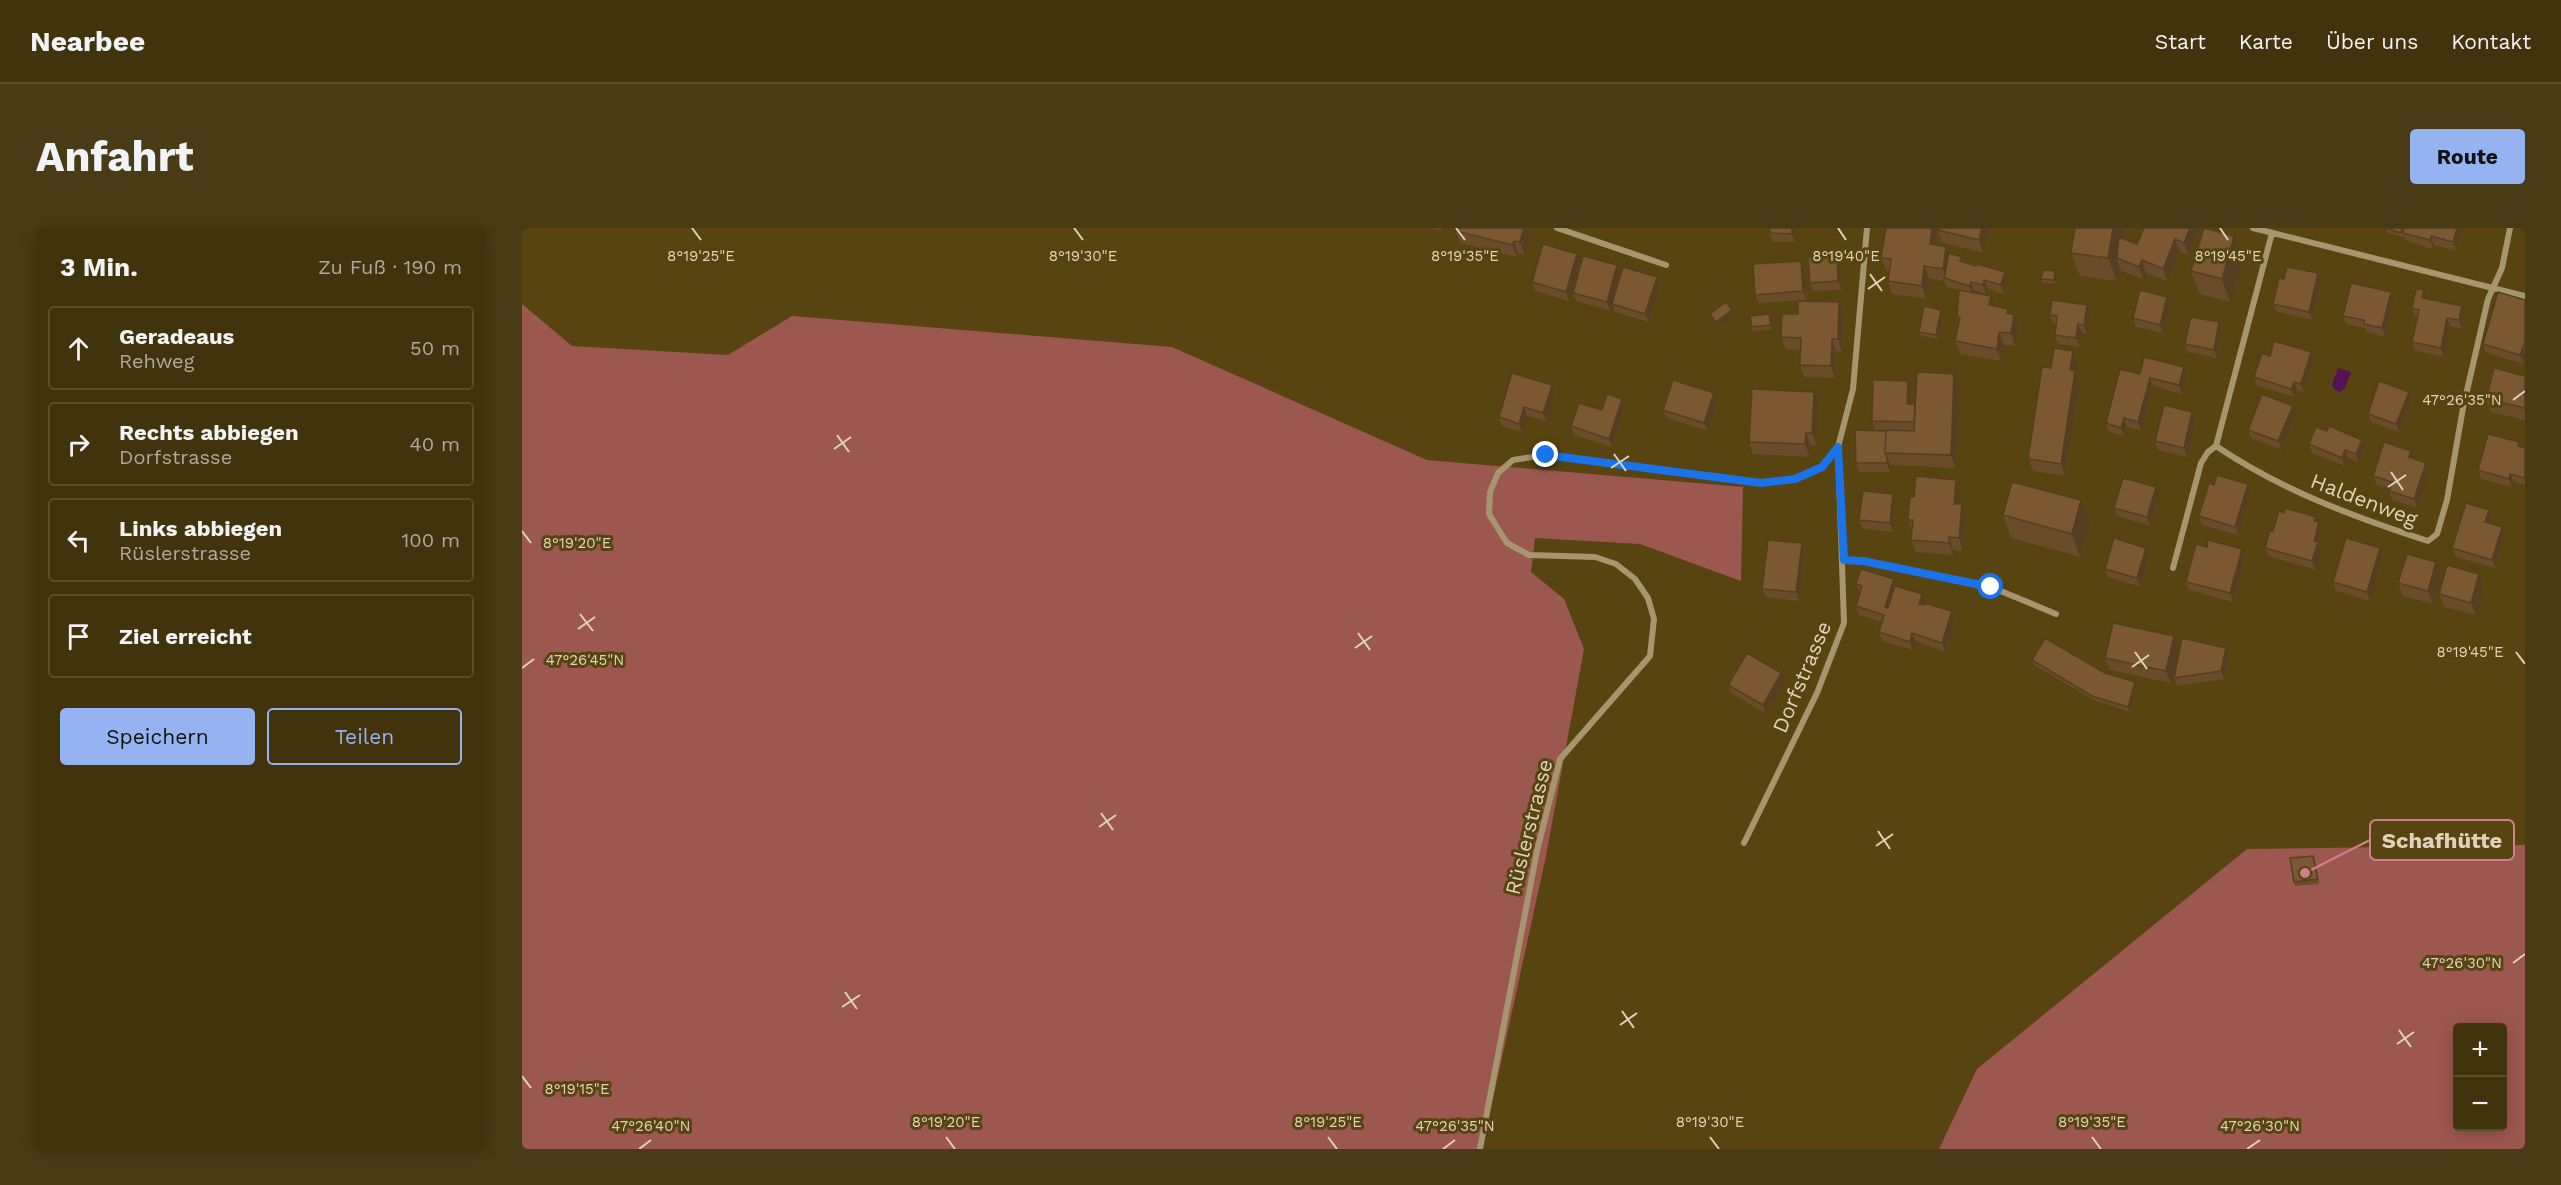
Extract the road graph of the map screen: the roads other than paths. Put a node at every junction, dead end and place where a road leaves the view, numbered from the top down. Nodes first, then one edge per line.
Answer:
1 (1557, 228) edge
2 (1867, 228) edge
3 (2253, 228) edge
4 (2510, 228) edge
5 (2272, 233) junction
6 (1666, 265) dead end
7 (2494, 289) junction
8 (2525, 296) edge
9 (2216, 446) junction
10 (1838, 447) junction
11 (1844, 560) junction
12 (2173, 568) dead end
13 (2056, 614) dead end
14 (1744, 843) dead end
15 (1480, 1149) edge

1 - 6 street
2 - 10 street, Dorfstrasse
3 - 5 street
4 - 7 street
5 - 7 street
5 - 9 street
7 - 8 street
7 - 9 street, Haldenweg
9 - 12 street
10 - 11 street, Dorfstrasse
10 - 15 street, Rüslerstrasse
11 - 13 street
11 - 14 street, Dorfstrasse

